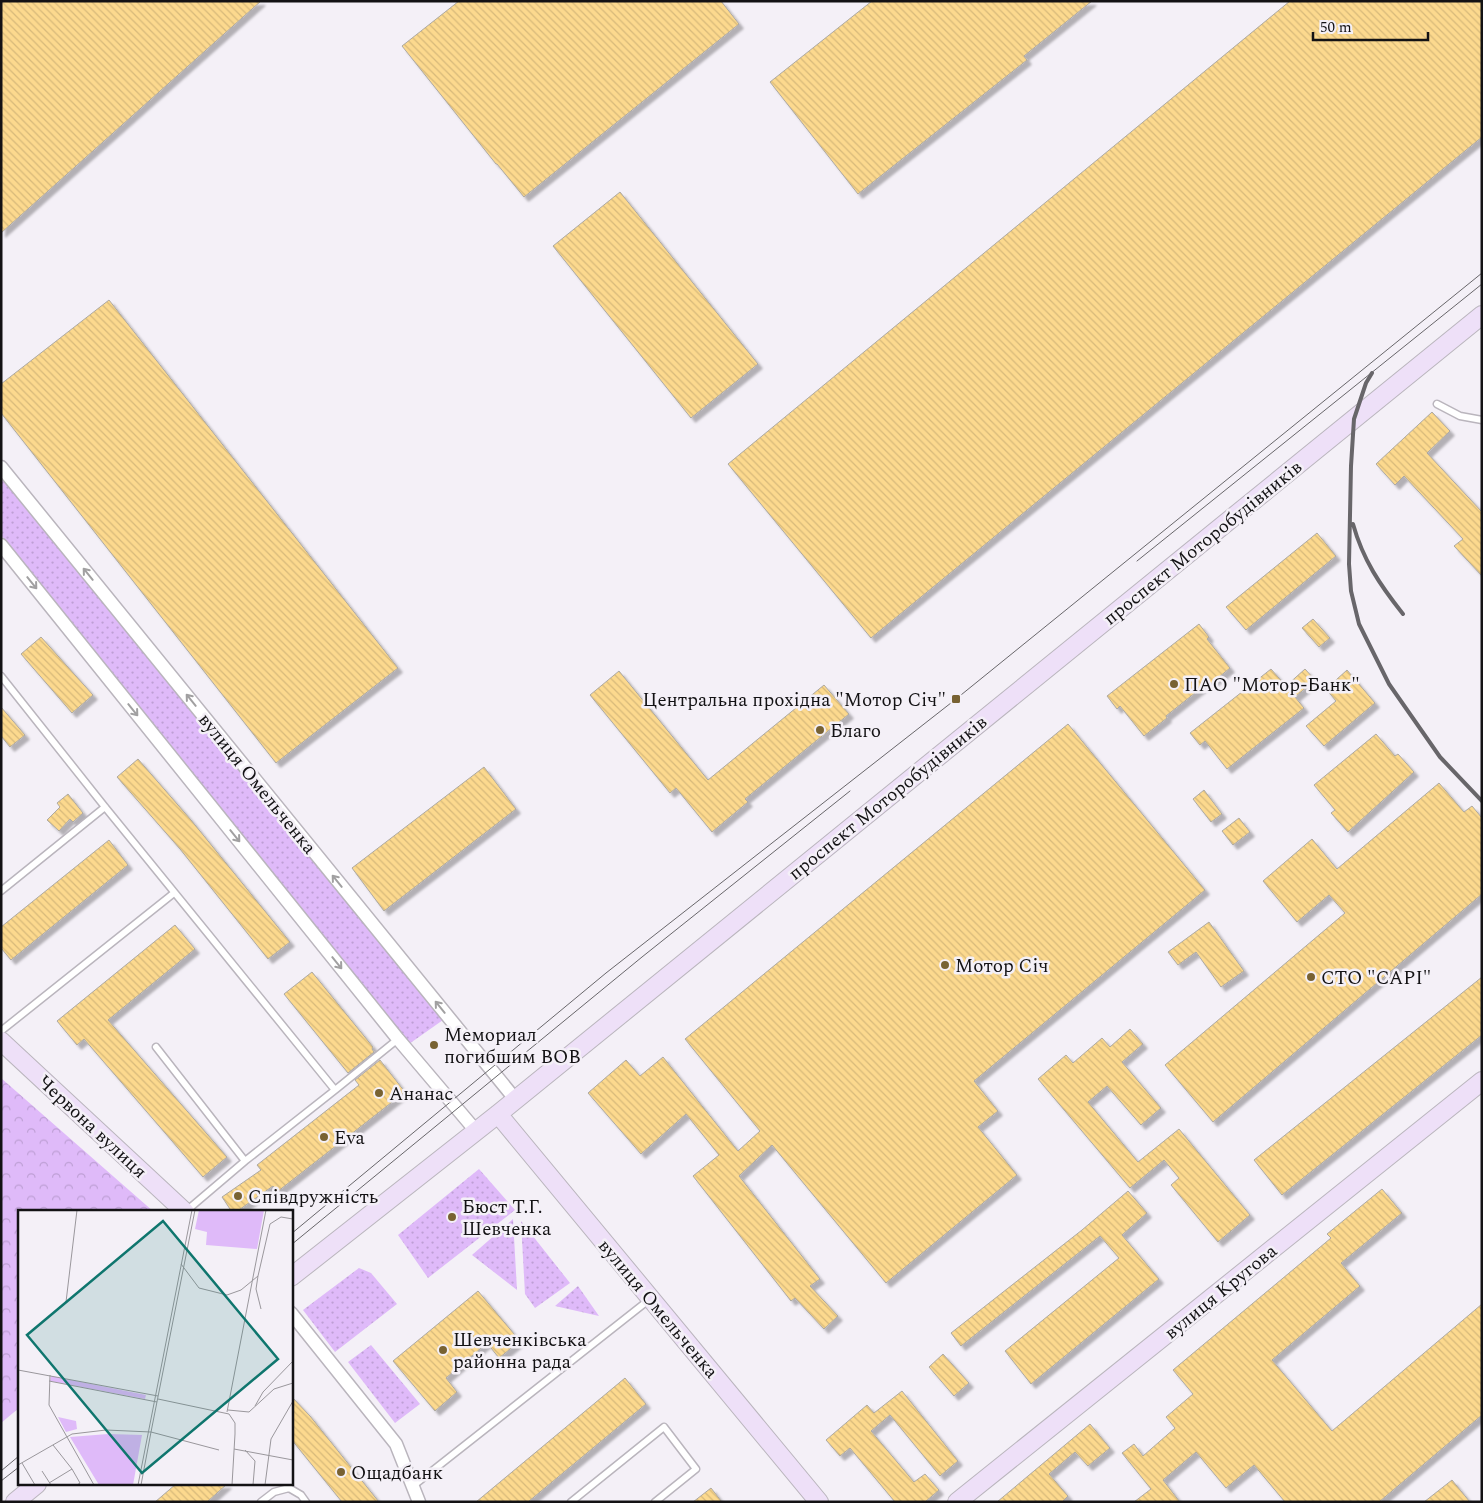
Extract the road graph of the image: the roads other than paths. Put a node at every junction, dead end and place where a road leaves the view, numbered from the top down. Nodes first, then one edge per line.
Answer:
1 (1482, 315) edge
2 (1437, 404) dead end
3 (1482, 420) edge
4 (1, 467) edge
5 (1, 545) edge
6 (1, 676) edge
7 (105, 807) junction
8 (1, 892) edge
9 (174, 893) junction
10 (1, 1031) edge
11 (398, 1039) junction
12 (1, 1041) edge
13 (156, 1047) dead end
14 (1482, 1081) edge
15 (335, 1090) junction
16 (514, 1099) junction
17 (498, 1114) junction
18 (476, 1131) junction
19 (245, 1161) junction
20 (183, 1210) edge
21 (187, 1210) edge
22 (292, 1276) edge
23 (651, 1298) junction
24 (292, 1314) edge
25 (35, 1486) edge
26 (413, 1486) junction
27 (15, 1502) edge
28 (261, 1502) edge
29 (306, 1502) edge
30 (419, 1502) edge
31 (571, 1502) edge
32 (655, 1502) edge
33 (819, 1502) edge
34 (957, 1502) edge

1 - 16 main road, проспект Моторобудівників
2 - 3 lane
16 -> 4 street, вулиця Омельченка
5 -> 11 street
6 - 7 lane
7 - 8 lane
7 - 9 lane
9 - 10 lane
9 - 15 lane
11 - 15 lane
11 - 18 street
12 - 20 main road, Червона вулиця
13 - 19 lane
14 - 34 main road, вулиця Кругова
15 - 19 lane
16 - 17 main road, проспект Моторобудівників
17 - 18 main road, проспект Моторобудівників
17 - 23 main road, вулиця Омельченка
18 - 22 main road, проспект Моторобудівників
19 - 21 lane
23 - 26 lane
23 - 33 main road, вулиця Омельченка
24 - 26 street
25 - 27 main road
26 - 30 street
28 - 29 lane
31 - 32 lane

